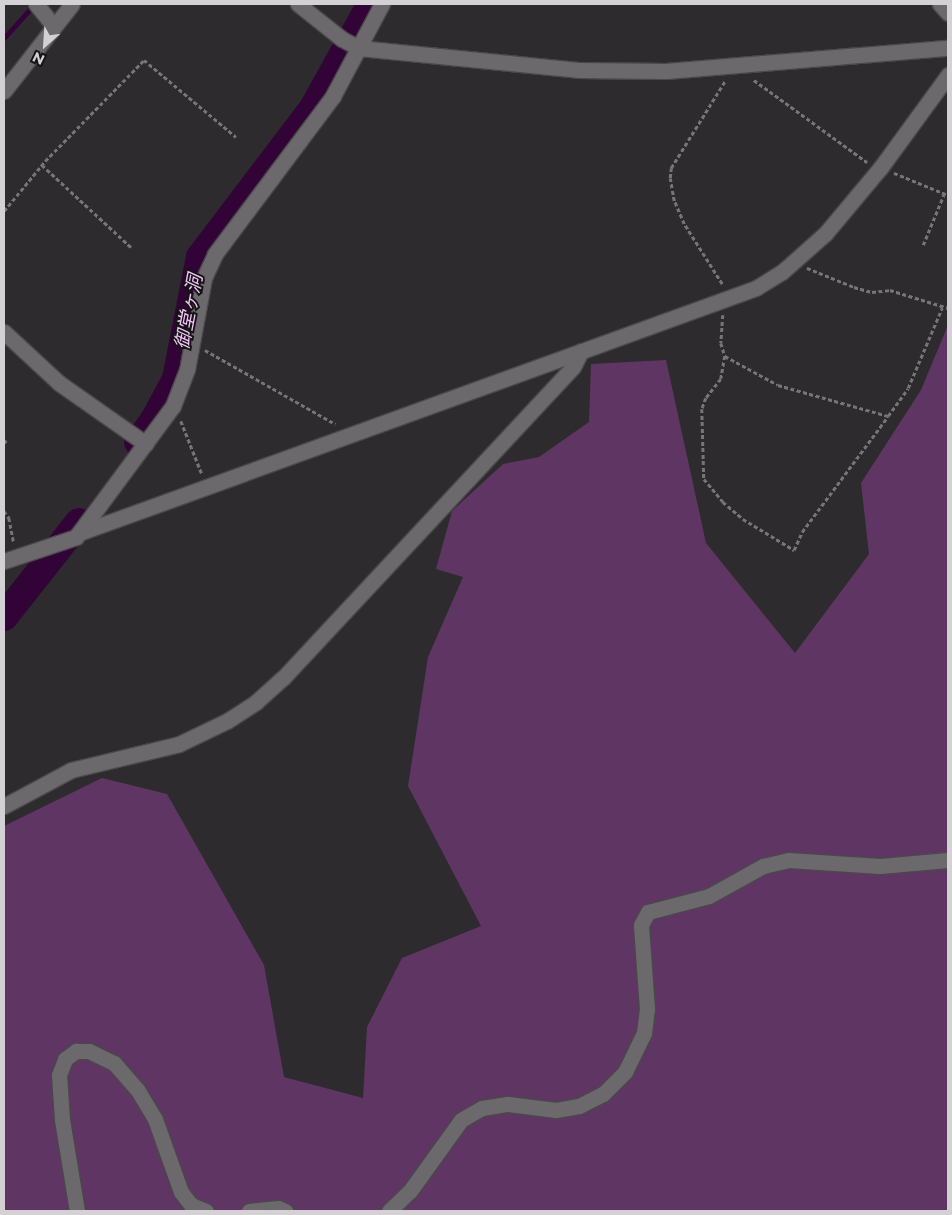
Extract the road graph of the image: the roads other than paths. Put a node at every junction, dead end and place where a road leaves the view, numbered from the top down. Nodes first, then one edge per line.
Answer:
1 (36, 4) edge
2 (72, 4) edge
3 (298, 4) edge
4 (382, 4) edge
5 (940, 4) edge
6 (948, 13) edge
7 (54, 26) junction
8 (359, 48) junction
9 (948, 48) edge
10 (948, 75) edge
11 (4, 91) edge
12 (4, 332) edge
13 (581, 351) junction
14 (146, 444) junction
15 (79, 533) junction
16 (10, 559) edge
17 (4, 806) edge
18 (948, 860) edge
19 (77, 1211) edge
20 (206, 1211) edge
21 (249, 1211) edge
22 (285, 1211) edge
23 (389, 1211) edge

1 - 7 street
2 - 7 street
3 - 8 street
4 - 8 street
5 - 6 street
7 - 11 street
8 - 9 street
8 - 14 street
10 - 13 street
12 - 14 street
13 - 15 street
13 - 17 street
14 - 15 street
15 - 16 street
18 - 23 street
19 - 20 street
21 - 22 street

